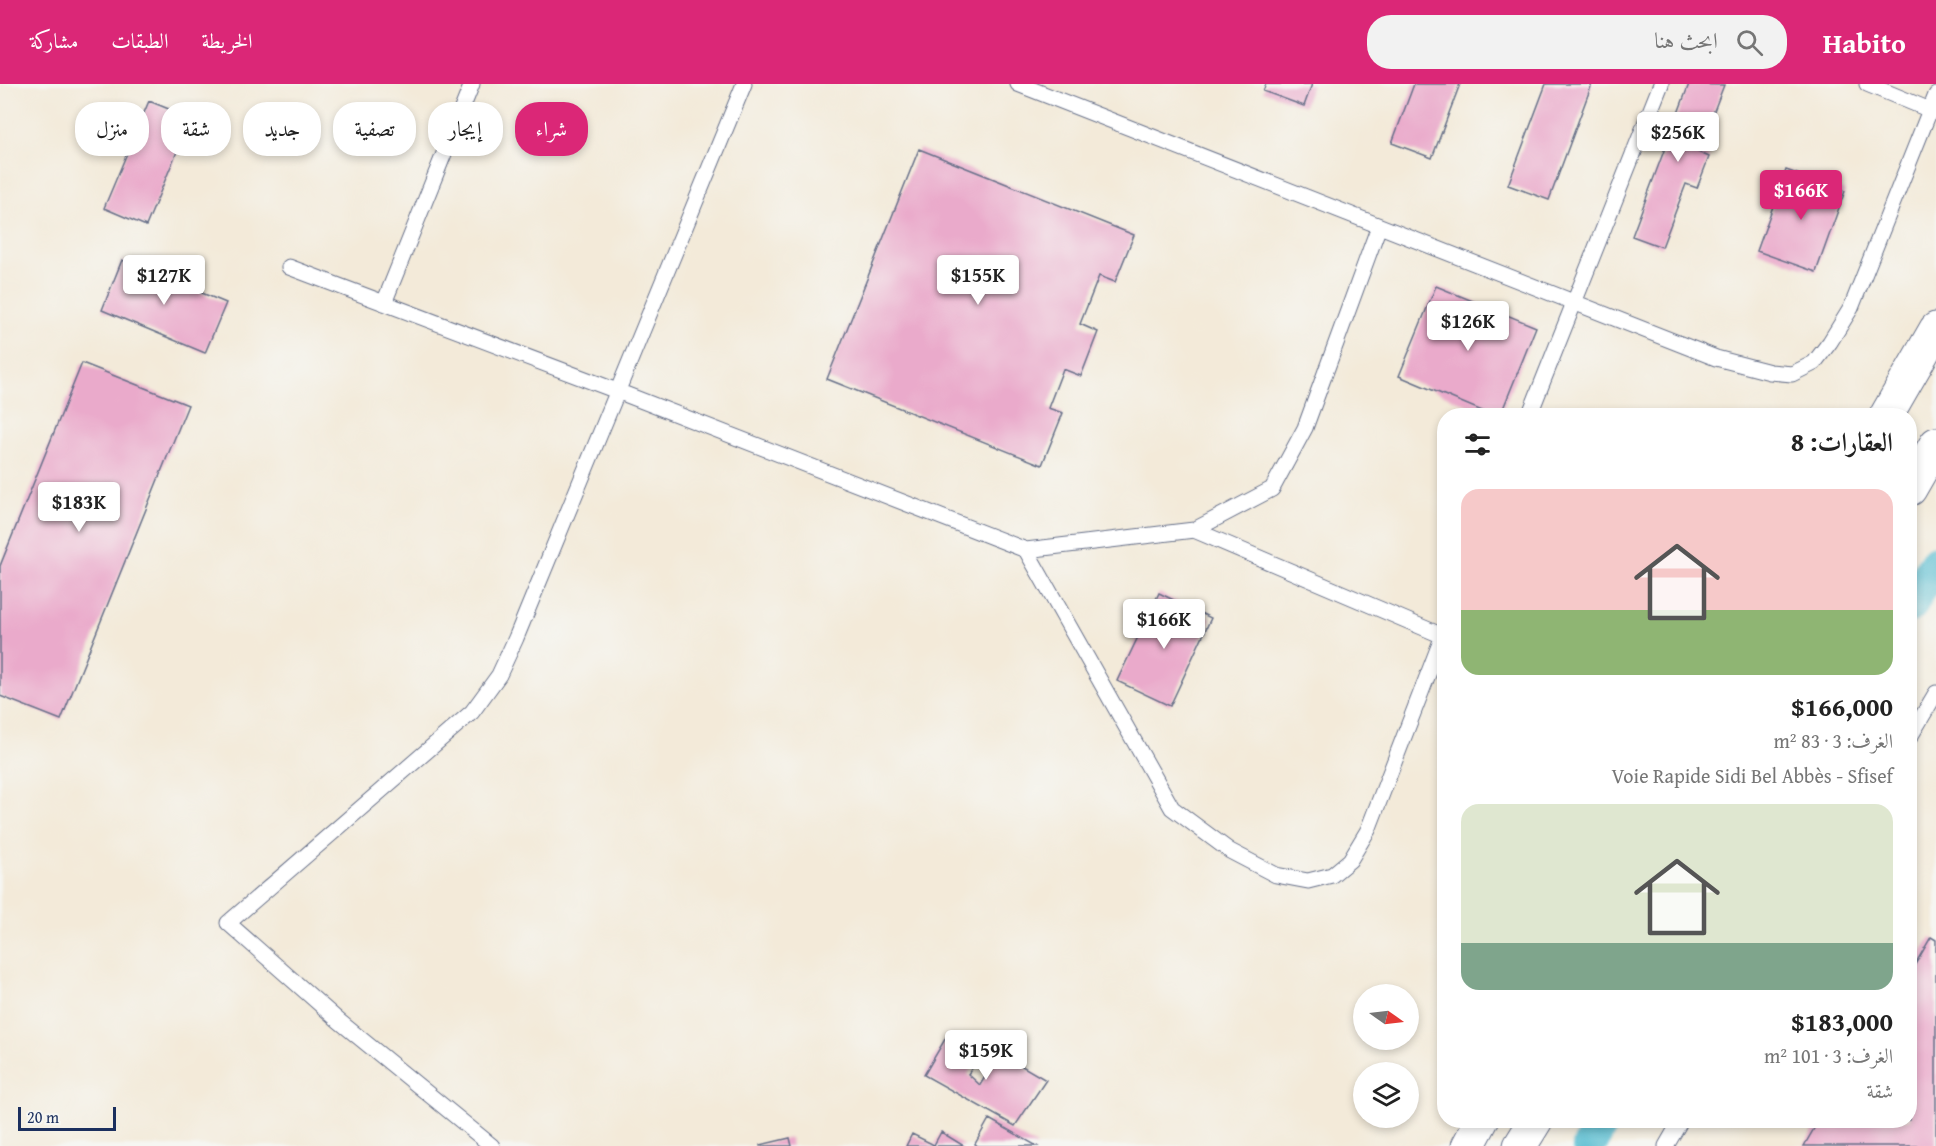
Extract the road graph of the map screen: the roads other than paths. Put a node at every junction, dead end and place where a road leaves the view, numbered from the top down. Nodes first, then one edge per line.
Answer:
1 (472, 84) edge
2 (744, 84) edge
3 (1018, 84) edge
4 (1661, 84) edge
5 (1867, 84) edge
6 (1933, 103) edge
7 (1379, 226) junction
8 (289, 267) dead end
9 (1572, 302) junction
10 (384, 303) junction
11 (1936, 328) edge
12 (617, 391) junction
13 (1532, 408) edge
14 (1891, 408) edge
15 (1936, 444) edge
16 (1917, 477) edge
17 (1194, 530) junction
18 (1026, 550) junction
19 (1437, 632) edge
20 (1437, 653) edge
21 (1936, 693) edge
22 (1917, 725) edge
23 (1478, 1128) edge
24 (1531, 1128) edge
25 (1676, 1128) edge
26 (492, 1146) edge
27 (1468, 1146) edge
28 (1520, 1146) edge
29 (1666, 1146) edge

1 - 10 lane
2 - 12 lane
3 - 7 lane
4 - 9 lane
5 - 6 lane
6 - 9 lane
7 - 9 lane
7 - 17 lane
8 - 10 lane
9 - 13 lane
10 - 12 lane
11 - 14 highway
12 - 18 lane
12 - 26 lane
15 - 16 highway
17 - 18 lane
17 - 19 lane
18 - 20 lane
21 - 22 lane
23 - 27 highway
24 - 28 highway
25 - 29 lane

